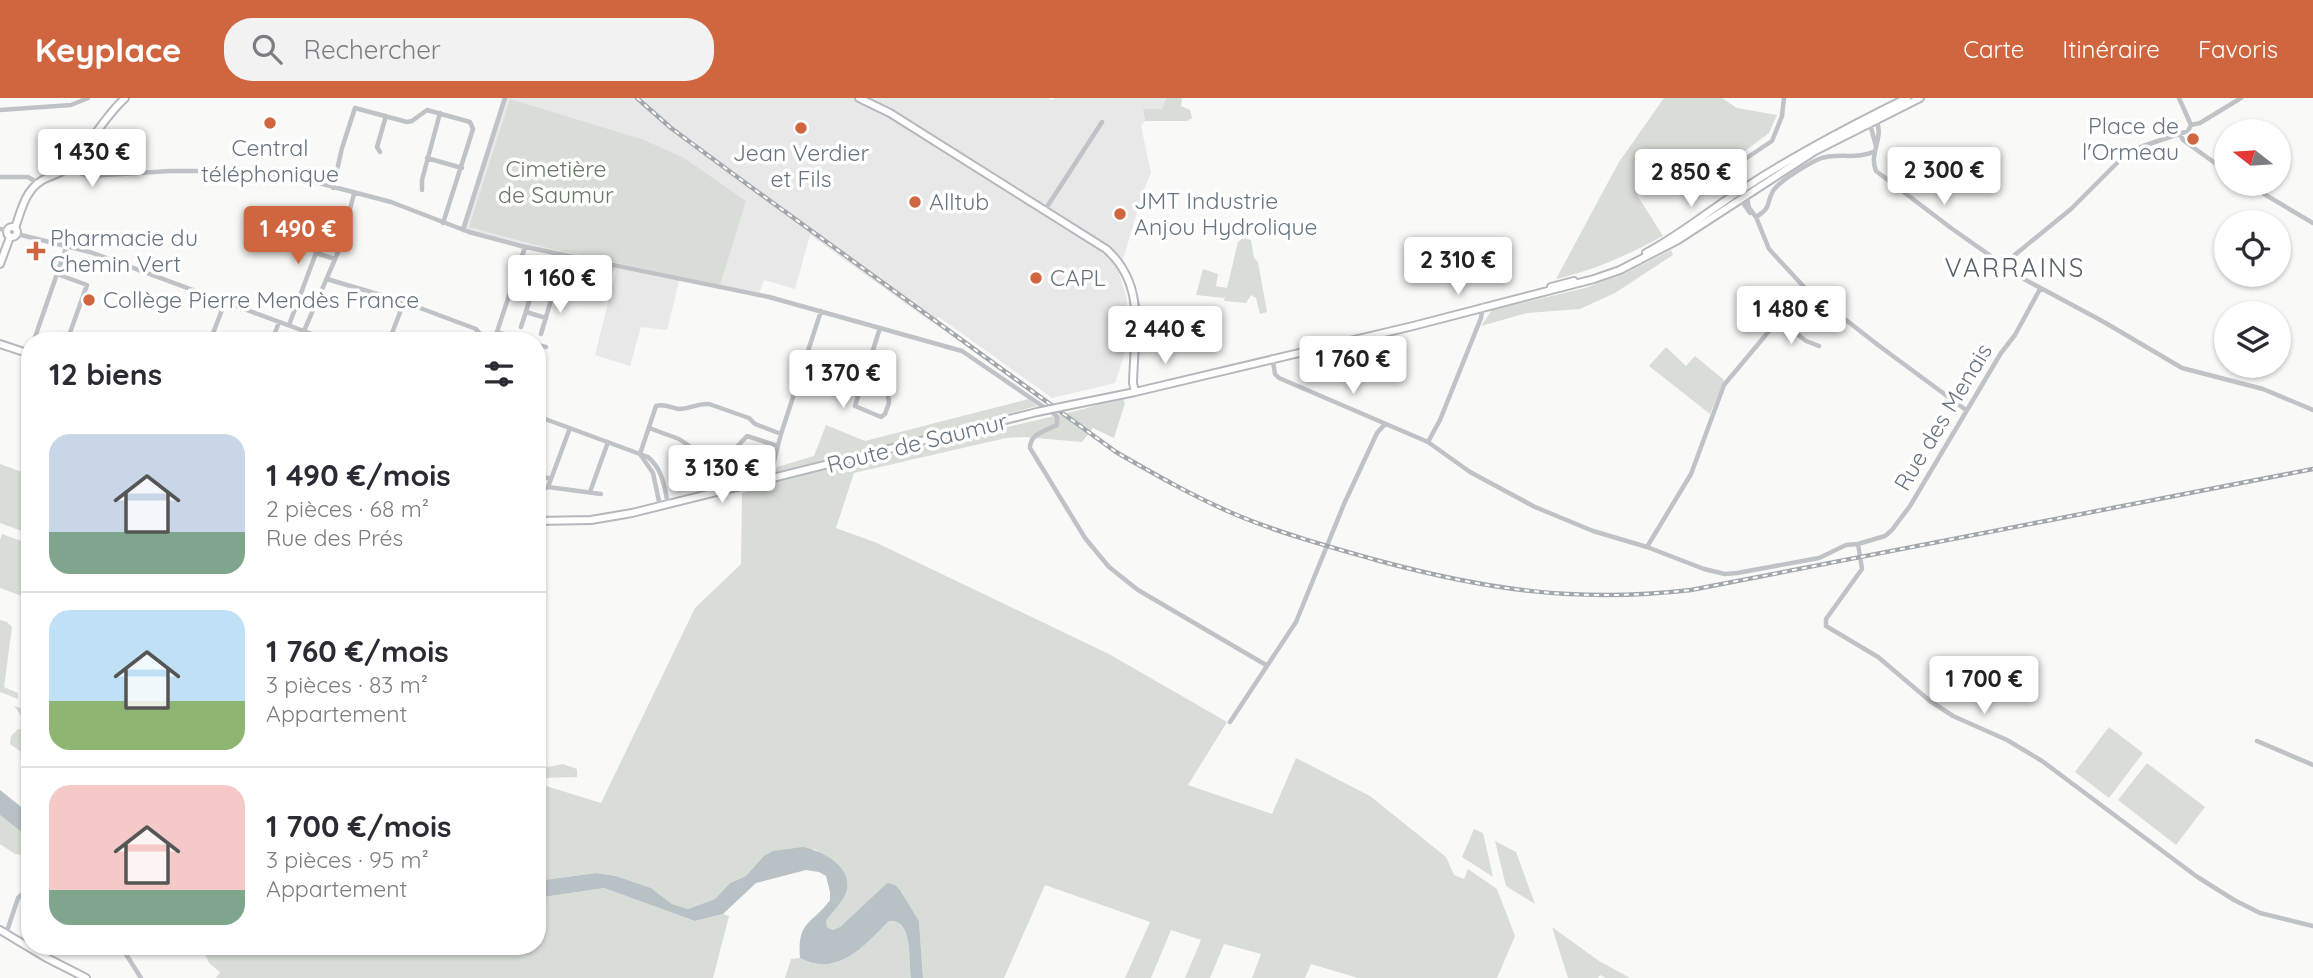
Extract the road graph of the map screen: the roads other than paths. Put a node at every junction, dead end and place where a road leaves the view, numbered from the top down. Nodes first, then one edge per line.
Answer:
1 (88, 98) edge
2 (125, 98) edge
3 (505, 98) edge
4 (859, 98) edge
5 (1784, 98) edge
6 (1908, 98) edge
7 (1920, 98) edge
8 (2179, 98) edge
9 (2241, 98) edge
10 (0, 110) edge
11 (440, 113) junction
12 (1870, 115) junction
13 (386, 116) junction
14 (1878, 121) junction
15 (1102, 122) dead end
16 (1870, 125) junction
17 (2191, 125) junction
18 (2180, 134) junction
19 (1875, 149) junction
20 (380, 152) dead end
21 (1853, 156) junction
22 (427, 158) junction
23 (1873, 162) junction
24 (2214, 162) edge
25 (71, 165) junction
26 (461, 168) junction
27 (1736, 175) junction
28 (0, 177) edge
29 (38, 183) junction
30 (1745, 187) junction
31 (333, 188) junction
32 (422, 190) dead end
33 (354, 194) junction
34 (1735, 194) junction
35 (1748, 196) junction
36 (2267, 196) edge
37 (1740, 202) junction
38 (1045, 210) junction
39 (1756, 217) junction
40 (443, 223) junction
41 (2313, 223) edge
42 (463, 230) junction
43 (10, 232) edge
44 (67, 245) junction
45 (525, 247) junction
46 (1651, 253) junction
47 (335, 260) junction
48 (0, 264) edge
49 (2001, 264) junction
50 (57, 274) junction
51 (327, 279) junction
52 (1805, 288) junction
53 (2040, 289) junction
54 (554, 290) dead end
55 (510, 293) junction
56 (225, 302) junction
57 (404, 302) junction
58 (1483, 306) junction
59 (821, 311) junction
60 (526, 312) junction
61 (546, 318) junction
62 (1778, 319) junction
63 (279, 322) junction
64 (289, 326) junction
65 (521, 327) dead end
66 (880, 328) junction
67 (304, 331) joint
68 (37, 332) edge
69 (70, 332) edge
70 (214, 332) edge
71 (275, 332) edge
72 (392, 332) edge
73 (478, 332) edge
74 (497, 332) edge
75 (542, 332) edge
76 (3, 344) edge
77 (1819, 346) dead end
78 (21, 351) edge
79 (1272, 358) junction
80 (1134, 390) junction
81 (888, 395) dead end
82 (1966, 410) junction
83 (2313, 410) edge
84 (546, 419) edge
85 (752, 421) junction
86 (1385, 424) junction
87 (570, 428) junction
88 (649, 428) junction
89 (781, 434) junction
90 (747, 436) junction
91 (608, 442) junction
92 (1428, 442) junction
93 (778, 446) junction
94 (640, 454) junction
95 (546, 478) edge
96 (551, 479) junction
97 (769, 480) junction
98 (548, 487) joint
99 (590, 492) junction
100 (601, 494) dead end
101 (664, 505) junction
102 (546, 521) edge
103 (1858, 544) junction
104 (1647, 547) junction
105 (1266, 665) junction
106 (1230, 722) dead end
107 (2257, 741) dead end
108 (2313, 765) edge
109 (21, 895) edge
110 (2313, 926) edge
111 (3, 932) edge
112 (21, 942) edge
113 (44, 955) edge
114 (127, 955) edge
115 (86, 978) edge
116 (141, 978) edge

1 - 10 street
2 - 25 main road
3 - 42 street
4 - 38 main road
5 - 27 street
6 - 12 main road
7 - 14 main road
8 - 17 street
9 - 17 street
11 - 13 street
11 - 22 street
11 - 26 street
12 - 14 street
12 - 16 street
12 - 30 main road
13 - 20 street
13 - 31 street
14 - 16 main road
14 - 19 street
15 - 38 street
16 - 19 street
16 - 35 main road
17 - 18 street
18 - 24 street
18 - 49 street
19 - 21 street
19 - 23 street
21 - 23 street
21 - 39 street
22 - 26 street
22 - 32 street
23 - 49 street
25 - 29 main road
25 - 31 street
26 - 40 street
27 - 30 street
27 - 34 street
28 - 29 street
29 - 43 main road
30 - 34 main road
30 - 35 street
31 - 33 street
33 - 40 street
33 - 47 street
34 - 37 street
34 - 46 main road
35 - 37 main road
35 - 39 street
36 - 41 street
37 - 39 street
37 - 46 main road
38 - 80 main road
39 - 52 street
40 - 42 street
42 - 45 street
43 - 44 street
43 - 48 main road
44 - 50 street
44 - 56 street
45 - 55 street
45 - 59 street
46 - 58 main road, Route de Saumur
47 - 51 street
47 - 64 street
49 - 53 street
50 - 68 street
50 - 69 street
51 - 57 street
51 - 67 street
52 - 62 street
52 - 82 street
53 - 82 street, Rue des Menais
53 - 83 street
54 - 61 street
55 - 60 street
55 - 74 street
56 - 63 street
56 - 70 street
57 - 72 street
57 - 73 street
58 - 79 main road, Route de Saumur
58 - 92 street
59 - 66 street
59 - 89 street
60 - 61 street
60 - 65 street
61 - 75 street
62 - 77 street
62 - 104 street
63 - 64 street
63 - 71 street
64 - 67 street
66 - 81 street
66 - 105 street
76 - 78 main road
79 - 80 main road, Route de Saumur
79 - 86 street, Rue des Menais
80 - 97 main road, Route de Saumur, bridge
82 - 103 street, Rue des Menais
84 - 87 street
85 - 88 street
85 - 89 street
85 - 90 street
86 - 92 street, Rue des Menais
86 - 105 street
87 - 91 street
87 - 96 street
88 - 90 street
88 - 94 street
89 - 93 street
90 - 93 street
91 - 94 street
91 - 99 street
92 - 104 street, Rue des Menais
93 - 97 street
94 - 101 street
95 - 96 street
96 - 98 street
97 - 101 main road, Route de Saumur
98 - 99 street
99 - 100 street
101 - 102 main road, Route de Saumur
103 - 104 street, Rue des Menais
103 - 110 street
105 - 106 street
107 - 108 street
109 - 111 street
111 - 112 main road
113 - 115 main road
114 - 116 street

